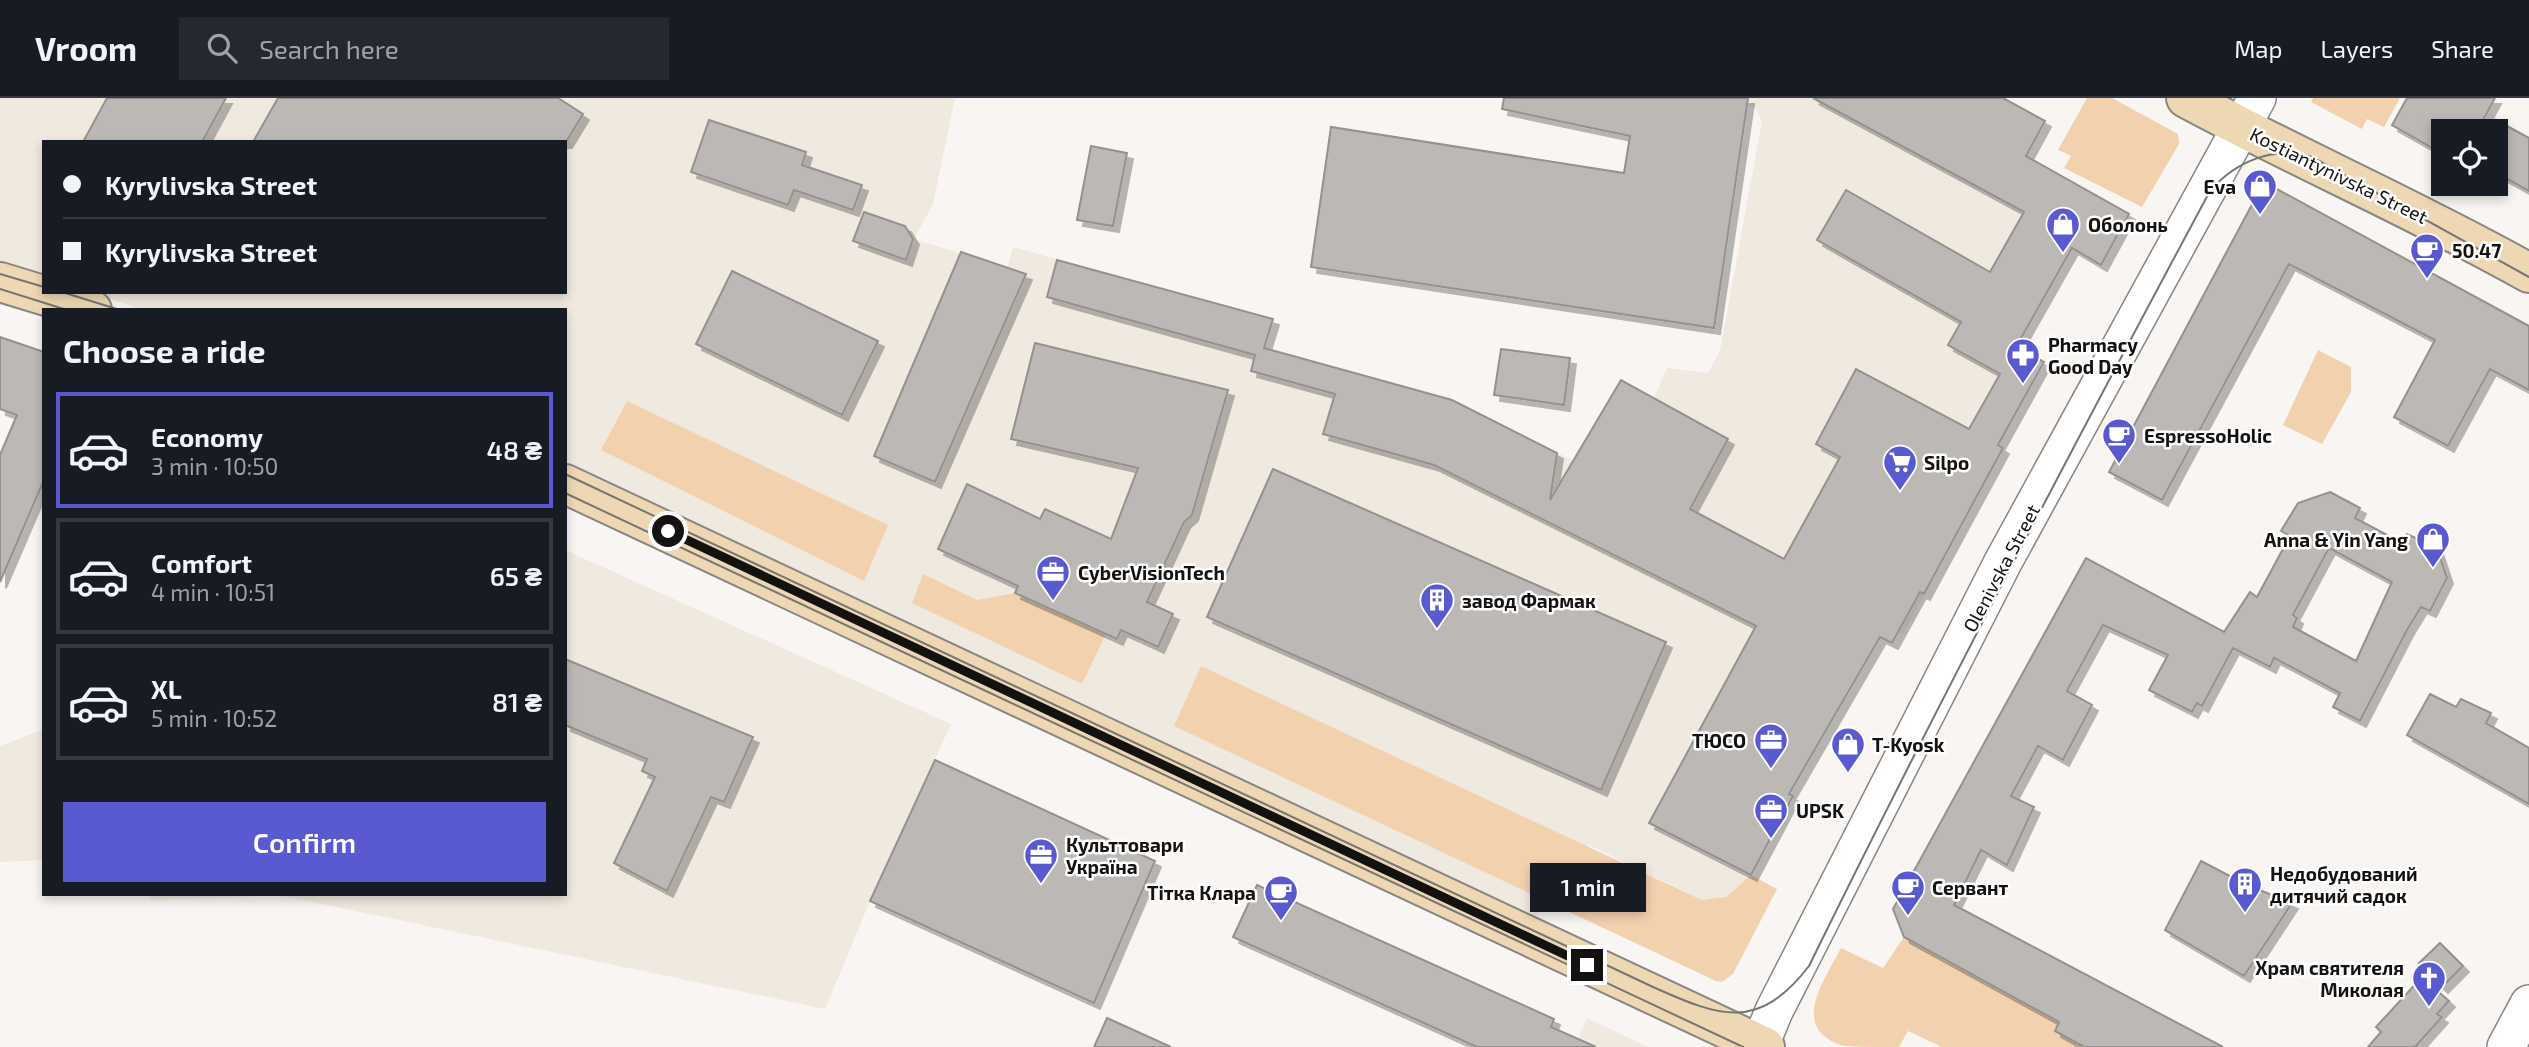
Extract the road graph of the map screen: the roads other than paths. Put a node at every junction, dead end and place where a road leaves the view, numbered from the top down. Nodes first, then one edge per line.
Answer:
1 (2186, 98) edge
2 (2249, 113) edge
3 (2529, 273) edge
4 (0, 282) edge
5 (85, 308) edge
6 (567, 485) edge
7 (2529, 1004) edge
8 (1762, 1046) edge
9 (2506, 1047) edge

1 - 2 street, Kostiantynivska Street
2 - 3 street, Kostiantynivska Street
2 - 8 street, Olenivska Street
4 - 5 street
6 - 8 street
7 - 9 street

